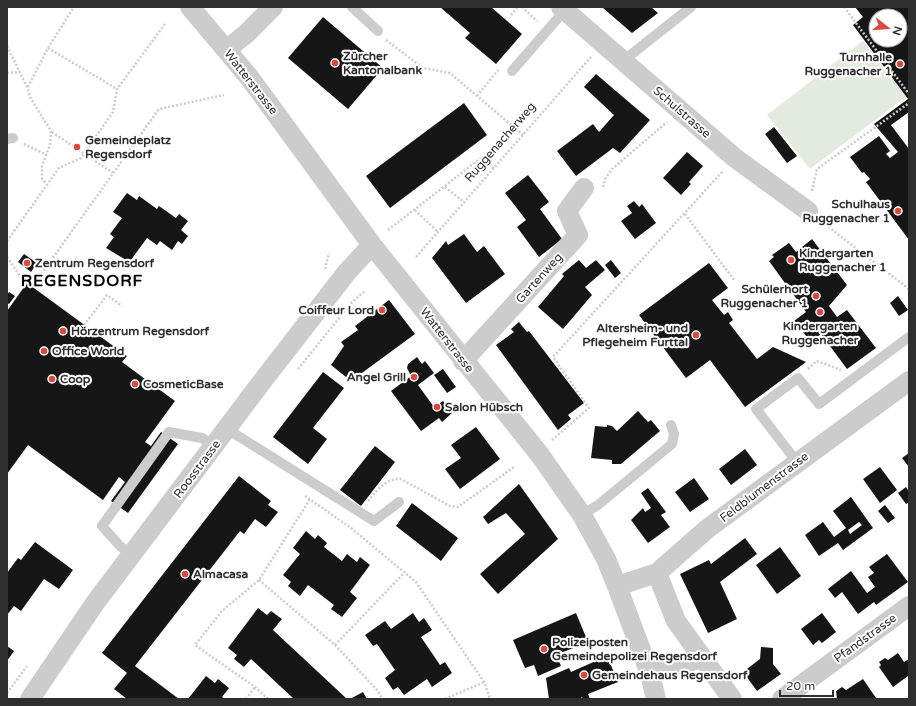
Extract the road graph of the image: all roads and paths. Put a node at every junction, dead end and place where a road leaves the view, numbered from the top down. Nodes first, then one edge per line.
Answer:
1 (74, 7) edge
2 (190, 7) edge
3 (273, 7) edge
4 (352, 7) edge
5 (518, 7) edge
6 (691, 7) edge
7 (844, 7) edge
8 (562, 9) edge
9 (511, 15) dead end
10 (165, 24) dead end
11 (378, 31) joint
12 (603, 44) junction
13 (7, 46) edge
14 (48, 48) junction
15 (226, 50) junction
16 (623, 61) junction
17 (512, 71) dead end
18 (20, 72) junction
19 (7, 73) edge
20 (27, 87) junction
21 (117, 89) junction
22 (909, 94) edge
23 (224, 95) dead end
24 (909, 103) edge
25 (682, 112) junction
26 (51, 131) junction
27 (523, 135) junction
28 (10, 139) edge
29 (84, 153) junction
30 (47, 155) junction
31 (735, 158) junction
32 (494, 168) junction
33 (113, 173) junction
34 (47, 185) junction
35 (445, 186) junction
36 (593, 189) joint
37 (464, 202) junction
38 (415, 210) junction
39 (808, 211) junction
40 (685, 214) junction
41 (388, 230) dead end
42 (438, 232) junction
43 (7, 241) edge
44 (372, 245) junction
45 (7, 257) edge
46 (416, 257) dead end
47 (734, 280) dead end
48 (26, 285) dead end
49 (32, 287) dead end
50 (909, 289) edge
51 (122, 306) dead end
52 (84, 325) dead end
53 (909, 337) edge
54 (463, 361) junction
55 (842, 371) dead end
56 (798, 378) junction
57 (909, 381) edge
58 (672, 425) dead end
59 (227, 429) junction
60 (548, 444) dead end
61 (214, 446) junction
62 (797, 462) junction
63 (514, 466) dead end
64 (304, 495) dead end
65 (310, 500) junction
66 (399, 502) dead end
67 (359, 512) junction
68 (582, 515) junction
69 (132, 555) junction
70 (405, 572) junction
71 (657, 573) junction
72 (259, 580) junction
73 (617, 586) junction
74 (909, 606) edge
75 (335, 645) junction
76 (702, 658) junction
77 (650, 674) junction
78 (484, 682) junction
79 (255, 687) junction
80 (30, 699) edge
81 (246, 699) edge
82 (268, 699) edge
83 (382, 699) edge
84 (445, 699) edge
85 (490, 699) edge
86 (656, 699) edge
87 (732, 699) edge
88 (782, 699) edge

1 - 14 path
2 - 15 street, Watterstrasse
3 - 15 street
4 - 11 lane
5 - 9 path
6 - 16 lane
7 - 22 path
8 - 12 street, Schulstrasse
8 - 17 lane
10 - 21 path
11 - 27 path
12 - 16 street, Schulstrasse
12 - 27 path, Ruggenacherweg
13 - 18 path
14 - 20 path
14 - 21 path
15 - 44 street, Watterstrasse
16 - 25 street, Schulstrasse
18 - 19 path
18 - 20 path
20 - 26 path
21 - 29 path
23 - 33 path
24 - 39 path
25 - 31 street, Schulstrasse
25 - 36 path
26 - 29 path
26 - 30 path
27 - 32 path, Ruggenacherweg
28 - 30 path
29 - 33 path
29 - 34 path
30 - 34 path
31 - 39 street, Schulstrasse
31 - 40 path
32 - 35 path
32 - 37 path, Ruggenacherweg
33 - 49 path
34 - 43 path
35 - 37 path
35 - 38 path
36 - 54 street, Gartenweg
37 - 42 path, Ruggenacherweg
38 - 41 path
38 - 42 path
39 - 50 path
40 - 47 path
40 - 60 path
42 - 46 path, Ruggenacherweg
44 - 54 street, Watterstrasse
44 - 59 street, Roosstrasse
45 - 48 path
51 - 52 path
53 - 56 lane
54 - 68 street, Watterstrasse
55 - 56 path
56 - 62 lane
57 - 62 street, Feldblumenstrasse
58 - 68 lane
59 - 61 street, Roosstrasse
59 - 67 lane
61 - 69 street, Roosstrasse
61 - 69 lane
62 - 71 street, Feldblumenstrasse
63 - 67 path
64 - 65 path
65 - 70 path
65 - 72 path
66 - 67 lane
68 - 73 street, Watterstrasse
69 - 80 street, Roosstrasse
70 - 75 path
70 - 78 path
71 - 73 street, Feldblumenstrasse
71 - 76 street
72 - 75 path
72 - 79 path
73 - 77 street, Watterstrasse
74 - 88 street, Pfandstrasse
75 - 83 path
76 - 77 street
76 - 87 street
77 - 86 street, Watterstrasse
78 - 84 path
78 - 85 path
79 - 81 path
79 - 82 path

